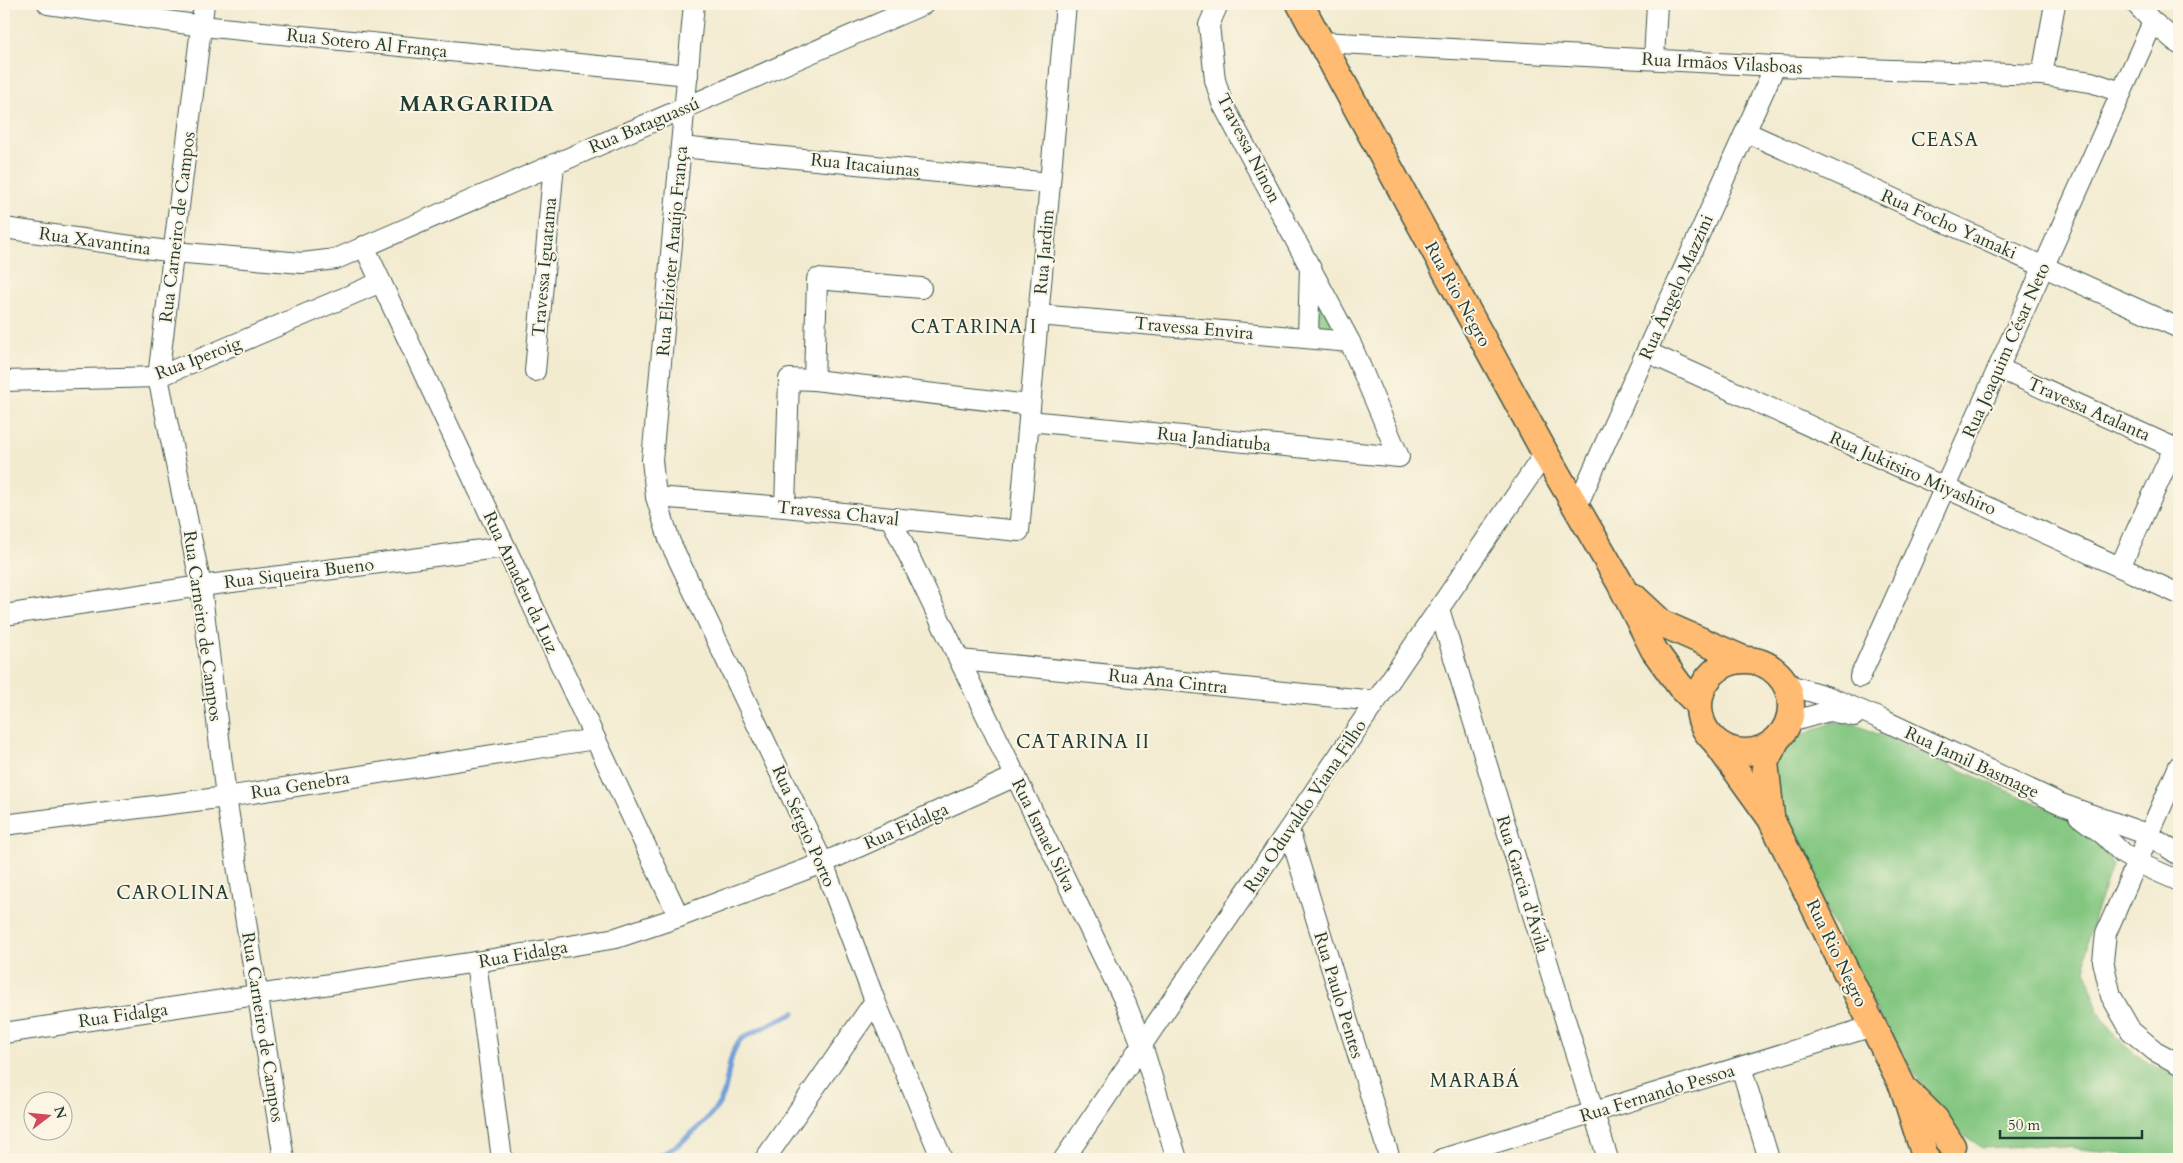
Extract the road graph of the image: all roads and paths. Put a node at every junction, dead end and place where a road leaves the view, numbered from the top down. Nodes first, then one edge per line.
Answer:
1 (48, 4) edge
2 (204, 4) edge
3 (694, 4) edge
4 (924, 4) edge
5 (1066, 4) edge
6 (1218, 4) edge
7 (1300, 4) edge
8 (1657, 4) edge
9 (2055, 4) edge
10 (2136, 4) edge
11 (2153, 22) junction
12 (202, 26) junction
13 (1321, 42) junction
14 (2179, 44) edge
15 (1654, 60) junction
16 (1775, 66) junction
17 (688, 75) junction
18 (2042, 75) junction
19 (2121, 92) junction
20 (685, 107) junction
21 (1746, 132) junction
22 (681, 147) junction
23 (554, 164) junction
24 (1050, 184) junction
25 (4, 228) edge
26 (364, 246) junction
27 (174, 252) junction
28 (1310, 265) junction
29 (2043, 267) junction
30 (381, 282) junction
31 (921, 288) dead end
32 (1038, 315) junction
33 (2179, 328) edge
34 (1308, 337) junction
35 (1350, 342) junction
36 (1647, 352) junction
37 (1998, 368) junction
38 (534, 371) dead end
39 (158, 377) junction
40 (814, 380) junction
41 (4, 381) edge
42 (1030, 413) junction
43 (2176, 449) edge
44 (1545, 453) junction
45 (1399, 457) joint
46 (1945, 487) junction
47 (656, 497) junction
48 (785, 507) junction
49 (1576, 508) junction
50 (891, 519) junction
51 (1020, 531) joint
52 (505, 547) junction
53 (2120, 567) junction
54 (1620, 584) junction
55 (201, 586) junction
56 (2179, 594) edge
57 (1439, 608) junction
58 (4, 615) edge
59 (1743, 659) junction
60 (960, 660) junction
61 (1860, 677) dead end
62 (1786, 684) junction
63 (1376, 702) junction
64 (1697, 703) junction
65 (1883, 720) junction
66 (1781, 735) junction
67 (595, 739) junction
68 (1717, 744) junction
69 (2179, 766) edge
70 (1016, 776) junction
71 (226, 797) junction
72 (2061, 804) junction
73 (1771, 819) junction
74 (4, 825) edge
75 (1289, 830) junction
76 (2149, 835) junction
77 (2179, 856) edge
78 (2136, 862) junction
79 (822, 863) junction
80 (2179, 881) edge
81 (679, 918) junction
82 (476, 962) junction
83 (258, 995) junction
84 (875, 1001) junction
85 (1873, 1026) junction
86 (4, 1033) edge
87 (1142, 1045) junction
88 (2179, 1064) edge
89 (1741, 1067) junction
90 (1903, 1087) junction
91 (1593, 1113) junction
92 (1960, 1153) edge
93 (284, 1159) edge
94 (502, 1159) edge
95 (765, 1159) edge
96 (942, 1159) edge
97 (1064, 1159) edge
98 (1177, 1159) edge
99 (1390, 1159) edge
100 (1442, 1159) edge
101 (1608, 1159) edge
102 (1769, 1159) edge
103 (1927, 1159) edge

1 - 12 street, Rua Sotero Al França
2 - 12 street, Rua Carneiro de Campos
3 - 17 street, Rua Elizióter Araújo França
4 - 20 street, Rua Bataguassú
5 - 24 street, Rua Jardim
6 - 28 street, Travessa Ninon
7 - 13 main road, Rua Rio Negro
8 - 15 street
9 - 18 street
10 - 11 street
11 - 14 street
11 - 19 street, Rua Joaquim César Neto
12 - 17 street, Rua Sotero Al França
12 - 27 street, Rua Carneiro de Campos
13 - 15 street, Rua Irmãos Vilasboas
13 - 44 main road, Rua Rio Negro
15 - 16 street, Rua Irmãos Vilasboas
16 - 18 street, Rua Irmãos Vilasboas
16 - 21 street, Rua Ângelo Mazzini
17 - 20 street, Rua Elizióter Araújo França
18 - 19 street, Rua Irmãos Vilasboas
19 - 29 street, Rua Joaquim César Neto
20 - 22 street, Rua Elizióter Araújo França
20 - 23 street, Rua Bataguassú
21 - 29 street, Rua Focho Yamaki
21 - 36 street, Rua Ângelo Mazzini
22 - 24 street, Rua Itacaiunas
22 - 47 street, Rua Elizióter Araújo França
23 - 26 street, Rua Bataguassú
23 - 38 street, Travessa Iguatama
24 - 32 street, Rua Jardim
25 - 27 street, Rua Xavantina
26 - 27 street, Rua Xavantina
26 - 30 street, Rua Amadeu da Luz
27 - 39 street, Rua Carneiro de Campos
28 - 34 street
28 - 35 street, Travessa Ninon
29 - 33 street, Rua Focho Yamaki
29 - 37 street, Rua Joaquim César Neto
30 - 39 street, Rua Iperoig
30 - 52 street, Rua Amadeu da Luz
31 - 40 street
32 - 34 street, Travessa Envira
32 - 42 street, Rua Jardim
34 - 35 street, Travessa Envira
35 - 45 street, Travessa Ninon
36 - 46 street, Rua Jukitsiro Miyashiro
36 - 49 street, Rua Ângelo Mazzini
37 - 43 street, Travessa Atalanta
37 - 46 street, Rua Joaquim César Neto
39 - 41 street, Rua Iperoig
39 - 55 street, Rua Carneiro de Campos
40 - 42 street, Rua Jandiatuba
40 - 48 street, Rua Jandiatuba
42 - 45 street, Rua Jandiatuba
42 - 51 street, Rua Jardim
43 - 53 street
44 - 49 main road, Rua Rio Negro
44 - 57 street, Rua Oduvaldo Viana Filho
46 - 53 street, Rua Jukitsiro Miyashiro
46 - 61 street, Rua Joaquim César Neto
47 - 48 street, Travessa Chaval
47 - 79 street, Rua Sérgio Porto
48 - 50 street, Travessa Chaval
49 - 54 main road, Rua Rio Negro
50 - 51 street, Travessa Chaval
50 - 60 street, Rua Ismael Silva
52 - 55 street, Rua Siqueira Bueno
52 - 67 street, Rua Amadeu da Luz
53 - 56 street, Rua Jukitsiro Miyashiro
54 - 59 main road, Rua Rio Negro
54 - 64 main road, Rua Rio Negro
55 - 58 street, Rua Siqueira Bueno
55 - 71 street, Rua Carneiro de Campos
57 - 63 street, Rua Oduvaldo Viana Filho
57 - 91 street, Rua Garcia d'Ávila
59 - 62 main road
59 - 64 main road
60 - 63 street, Rua Ana Cintra
60 - 70 street, Rua Ismael Silva
62 - 65 street, Rua Jamil Basmage
62 - 66 main road
63 - 75 street, Rua Oduvaldo Viana Filho
64 - 68 main road
65 - 66 street, Rua Jamil Basmage
65 - 72 street, Rua Jamil Basmage
66 - 68 main road
66 - 73 main road, Rua Rio Negro
67 - 71 street, Rua Genebra
67 - 81 street, Rua Amadeu da Luz
68 - 73 main road, Rua Rio Negro
69 - 76 street
70 - 79 street, Rua Fidalga
70 - 87 street, Rua Ismael Silva
71 - 74 street, Rua Genebra
71 - 83 street, Rua Carneiro de Campos
72 - 76 street, Rua Jamil Basmage
72 - 78 street, Rua Jamil Basmage
73 - 85 main road, Rua Rio Negro
75 - 87 street, Rua Oduvaldo Viana Filho
75 - 99 street, Rua Paulo Pentes
76 - 77 street, Rua Jamil Basmage
76 - 78 street
78 - 80 street, Rua Jamil Basmage
78 - 88 street
79 - 81 street, Rua Fidalga
79 - 84 street, Rua Sérgio Porto
81 - 82 street, Rua Fidalga
82 - 83 street, Rua Fidalga
82 - 94 street
83 - 86 street, Rua Fidalga
83 - 93 street, Rua Carneiro de Campos
84 - 95 street
84 - 96 street, Rua Sérgio Porto
85 - 89 street, Rua Fernando Pessoa
85 - 90 main road, Rua Rio Negro
87 - 97 street, Rua Oduvaldo Viana Filho
87 - 98 street, Rua Ismael Silva
89 - 91 street, Rua Fernando Pessoa
89 - 102 street
90 - 92 main road, Rua Rio Negro
90 - 103 main road, Rua Rio Negro
91 - 100 street, Rua Fernando Pessoa
91 - 101 street, Rua Garcia d'Ávila
92 - 103 main road

